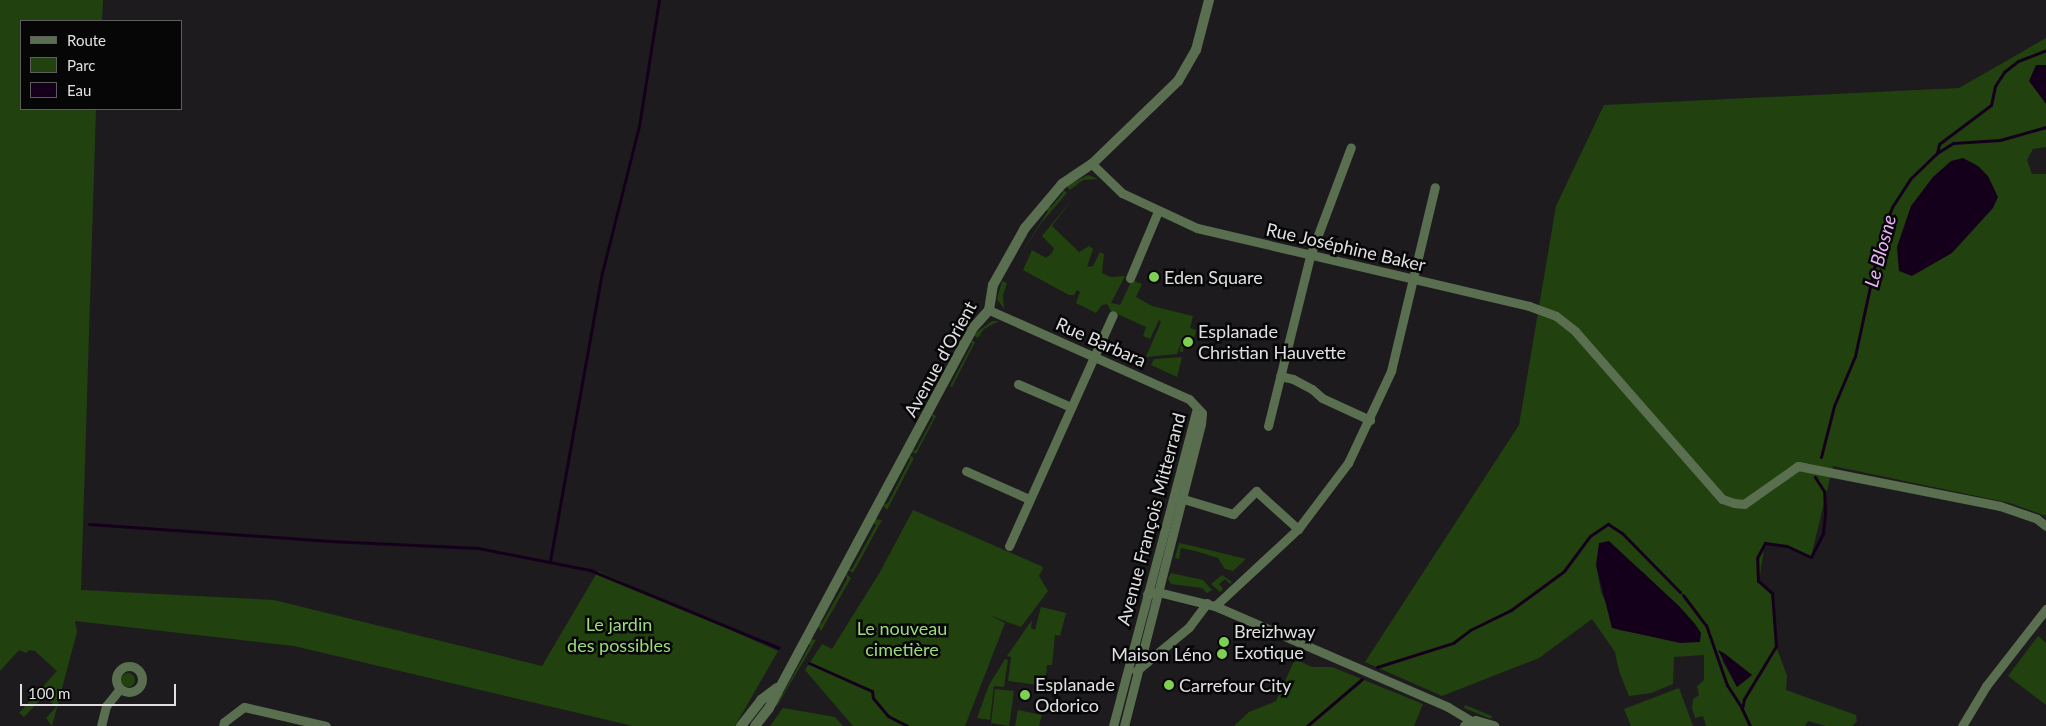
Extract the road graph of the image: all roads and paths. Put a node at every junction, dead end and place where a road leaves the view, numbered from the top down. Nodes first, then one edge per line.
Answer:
1 (1209, 0) edge
2 (1351, 147) dead end
3 (1092, 164) junction
4 (1435, 187) dead end
5 (1158, 211) junction
6 (1310, 256) junction
7 (1130, 278) dead end
8 (1414, 280) junction
9 (989, 310) junction
10 (1113, 315) dead end
11 (1094, 356) junction
12 (1280, 376) junction
13 (1018, 384) dead end
14 (1071, 407) junction
15 (1197, 408) junction
16 (1370, 420) junction
17 (1268, 426) dead end
18 (966, 471) dead end
19 (1172, 496) junction
20 (1182, 498) junction
21 (1030, 499) junction
22 (2046, 526) edge
23 (1298, 528) junction
24 (1009, 546) dead end
25 (1158, 592) junction
26 (1148, 594) junction
27 (1211, 605) junction
28 (2046, 608) edge
29 (1138, 671) junction
30 (1127, 674) junction
31 (777, 688) junction
32 (120, 689) dead end
33 (1468, 724) edge
34 (101, 726) edge
35 (223, 726) edge
36 (326, 726) edge
37 (741, 726) edge
38 (755, 726) edge
39 (1113, 726) edge
40 (1124, 726) edge
41 (1494, 726) edge
42 (1962, 726) edge

1 - 3 street, Avenue d'Orient
2 - 6 street
3 - 5 street, Rue Joséphine Baker
3 - 9 street, Avenue d'Orient
4 - 8 street
5 - 6 street, Rue Joséphine Baker
5 - 7 street
6 - 8 street, Rue Joséphine Baker
6 - 12 street
8 - 16 street
8 - 22 street, Rue Joséphine Baker
9 - 11 street, Rue Barbara
9 - 31 street, Avenue d'Orient
10 - 11 street
11 - 14 street
11 - 15 street, Rue Barbara
12 - 16 street
12 - 17 street
13 - 14 street
14 - 21 street
15 - 19 street, Avenue François Mitterrand
15 - 20 street, Avenue François Mitterrand
16 - 23 street
18 - 21 street
19 - 20 street
19 - 26 street, Avenue François Mitterrand
20 - 23 street
20 - 25 street, Avenue François Mitterrand
21 - 24 street
23 - 27 street
25 - 26 street
25 - 27 street
25 - 29 street, Avenue François Mitterrand
26 - 30 street, Avenue François Mitterrand
27 - 29 street
27 - 33 street
28 - 42 street
29 - 30 street
29 - 40 street, Avenue François Mitterrand
30 - 39 street, Avenue François Mitterrand
31 - 37 street
31 - 38 street, Avenue d'Orient
32 - 34 street
33 - 41 street
35 - 36 street

